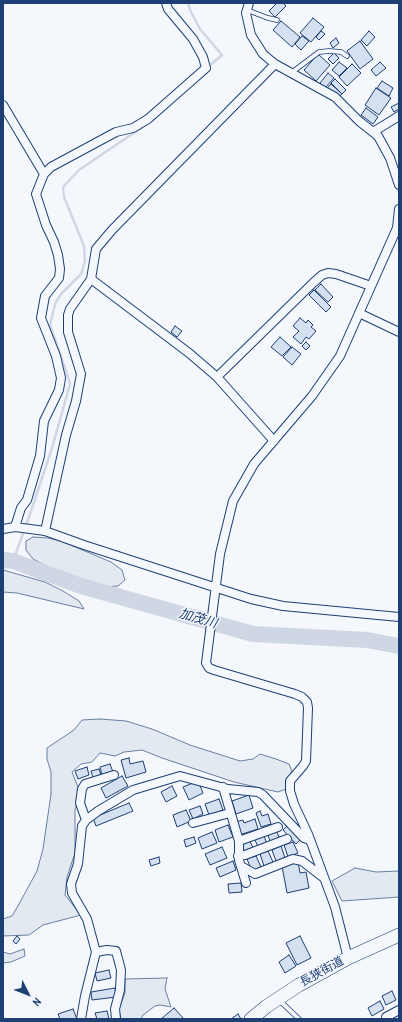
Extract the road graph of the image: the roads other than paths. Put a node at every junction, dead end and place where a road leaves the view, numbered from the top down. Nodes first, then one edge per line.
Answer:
1 (166, 3) edge
2 (248, 6) edge
3 (277, 20) dead end
4 (347, 56) dead end
5 (275, 64) junction
6 (291, 73) junction
7 (3, 105) edge
8 (399, 116) edge
9 (373, 132) junction
10 (44, 174) junction
11 (399, 185) edge
12 (399, 209) edge
13 (398, 228) edge
14 (91, 279) junction
15 (371, 286) junction
16 (359, 313) junction
17 (399, 332) edge
18 (217, 377) junction
19 (274, 441) junction
20 (18, 527) junction
21 (3, 528) edge
22 (45, 531) junction
23 (216, 588) junction
24 (399, 617) edge
25 (114, 775) dead end
26 (223, 788) junction
27 (230, 813) junction
28 (86, 820) junction
29 (193, 823) dead end
30 (278, 827) dead end
31 (287, 838) dead end
32 (310, 840) junction
33 (239, 841) junction
34 (238, 856) junction
35 (241, 866) junction
36 (325, 879) junction
37 (246, 884) dead end
38 (399, 935) edge
39 (96, 952) junction
40 (348, 958) junction
41 (278, 999) junction
42 (399, 1010) edge
43 (386, 1017) dead end
44 (81, 1019) edge
45 (116, 1019) edge
46 (251, 1019) edge
47 (299, 1019) edge

1 - 10 street
2 - 3 lane
2 - 5 street
4 - 6 lane
5 - 6 street
5 - 14 street
6 - 9 street
7 - 10 street
8 - 9 street
9 - 11 street
10 - 20 street
12 - 13 street
13 - 15 street
14 - 18 street
14 - 22 street
15 - 16 street
15 - 18 street
16 - 17 street
16 - 19 street
18 - 19 street
19 - 23 street
20 - 21 street
20 - 22 street
22 - 23 street
23 - 24 street
23 - 32 street
25 - 28 street
26 - 27 street
26 - 28 street
26 - 32 street
27 - 29 street
27 - 33 street
28 - 39 street
30 - 33 street
31 - 34 street
32 - 36 street
33 - 34 street
34 - 35 street
35 - 36 street
35 - 37 street
36 - 40 street
38 - 40 main road, 長狭街道
39 - 44 street
39 - 45 street
40 - 41 main road, 長狭街道
41 - 46 main road, 長狭街道
41 - 47 lane
42 - 43 street

